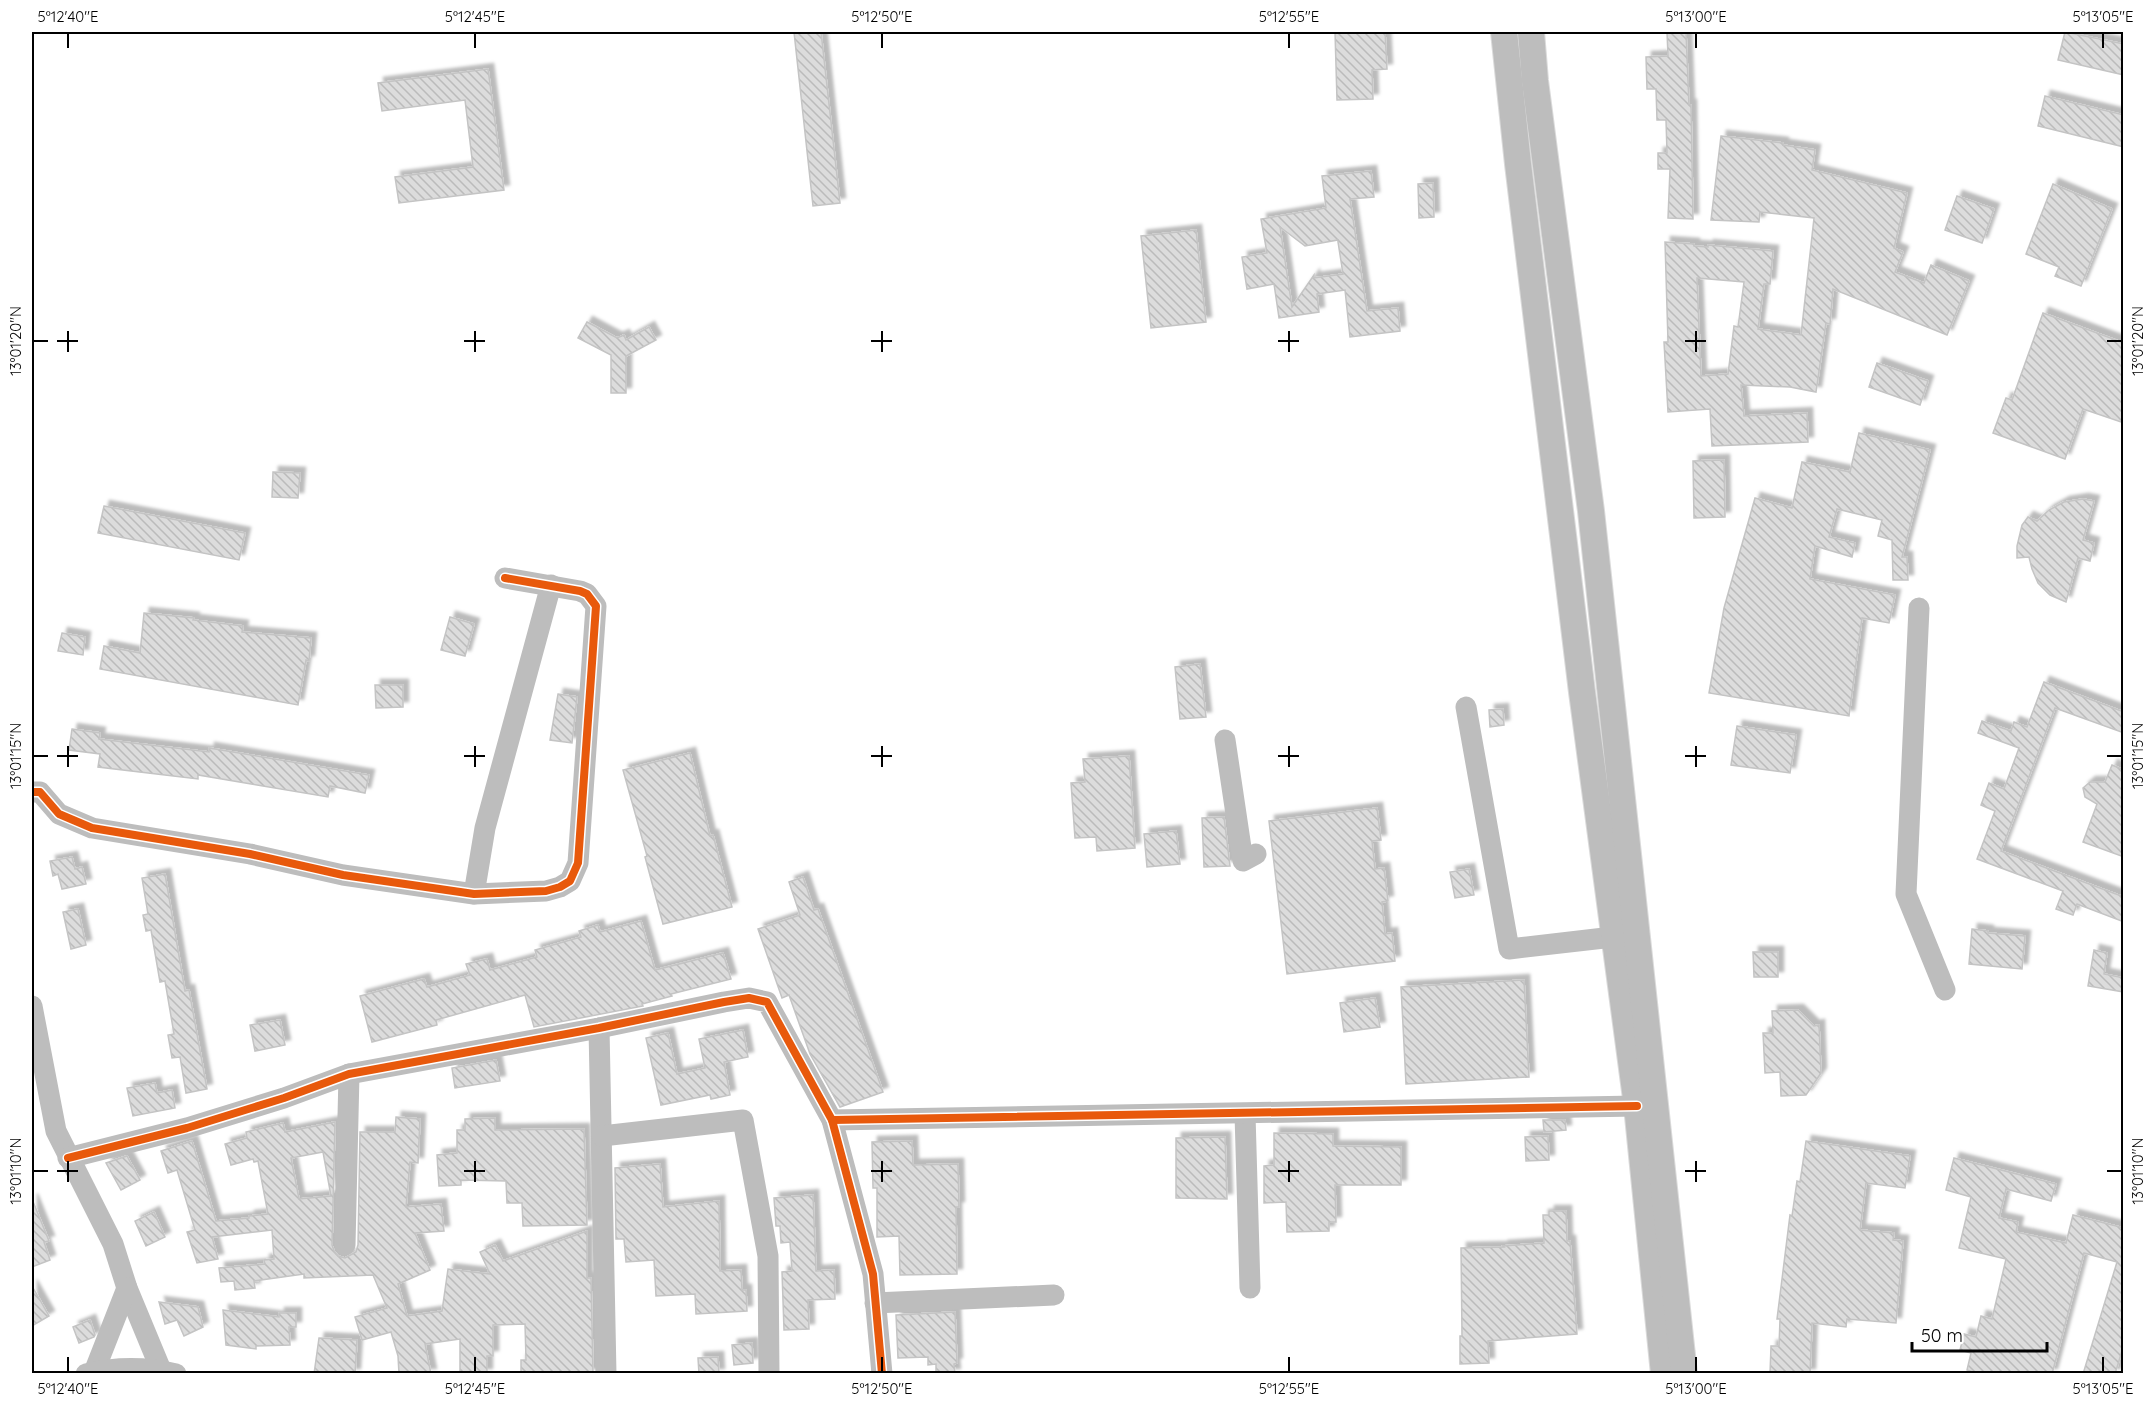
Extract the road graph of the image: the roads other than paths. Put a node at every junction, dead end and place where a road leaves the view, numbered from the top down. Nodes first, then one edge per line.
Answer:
1 (1504, 32) edge
2 (1531, 32) edge
3 (504, 578) dead end
4 (550, 585) junction
5 (1919, 608) dead end
6 (1466, 707) dead end
7 (1225, 740) dead end
8 (32, 792) edge
9 (1256, 854) dead end
10 (474, 894) junction
11 (1613, 937) junction
12 (1945, 990) dead end
13 (32, 1006) edge
14 (599, 1028) junction
15 (350, 1074) junction
16 (1636, 1106) junction
17 (1245, 1114) junction
18 (832, 1120) junction
19 (602, 1136) junction
20 (68, 1158) junction
21 (345, 1245) dead end
22 (1250, 1287) dead end
23 (127, 1288) junction
24 (1054, 1295) dead end
25 (876, 1303) junction
26 (169, 1372) edge
27 (90, 1373) edge
28 (606, 1374) edge
29 (769, 1374) edge
30 (882, 1374) edge
31 (1664, 1374) edge
32 (1684, 1374) edge

1 - 11 main road
2 - 32 main road
3 - 4 street
4 - 10 street
4 - 10 street
5 - 12 street
6 - 11 street
7 - 9 street
8 - 10 street
11 - 16 main road
13 - 20 street
14 - 15 street
14 - 18 street
14 - 19 street
15 - 20 street
15 - 21 street
16 - 17 street
16 - 31 main road
17 - 18 street
17 - 22 street
18 - 25 street
19 - 28 street
19 - 29 street
20 - 23 street
23 - 26 street
23 - 27 street
24 - 25 street
25 - 30 street
26 - 27 street

